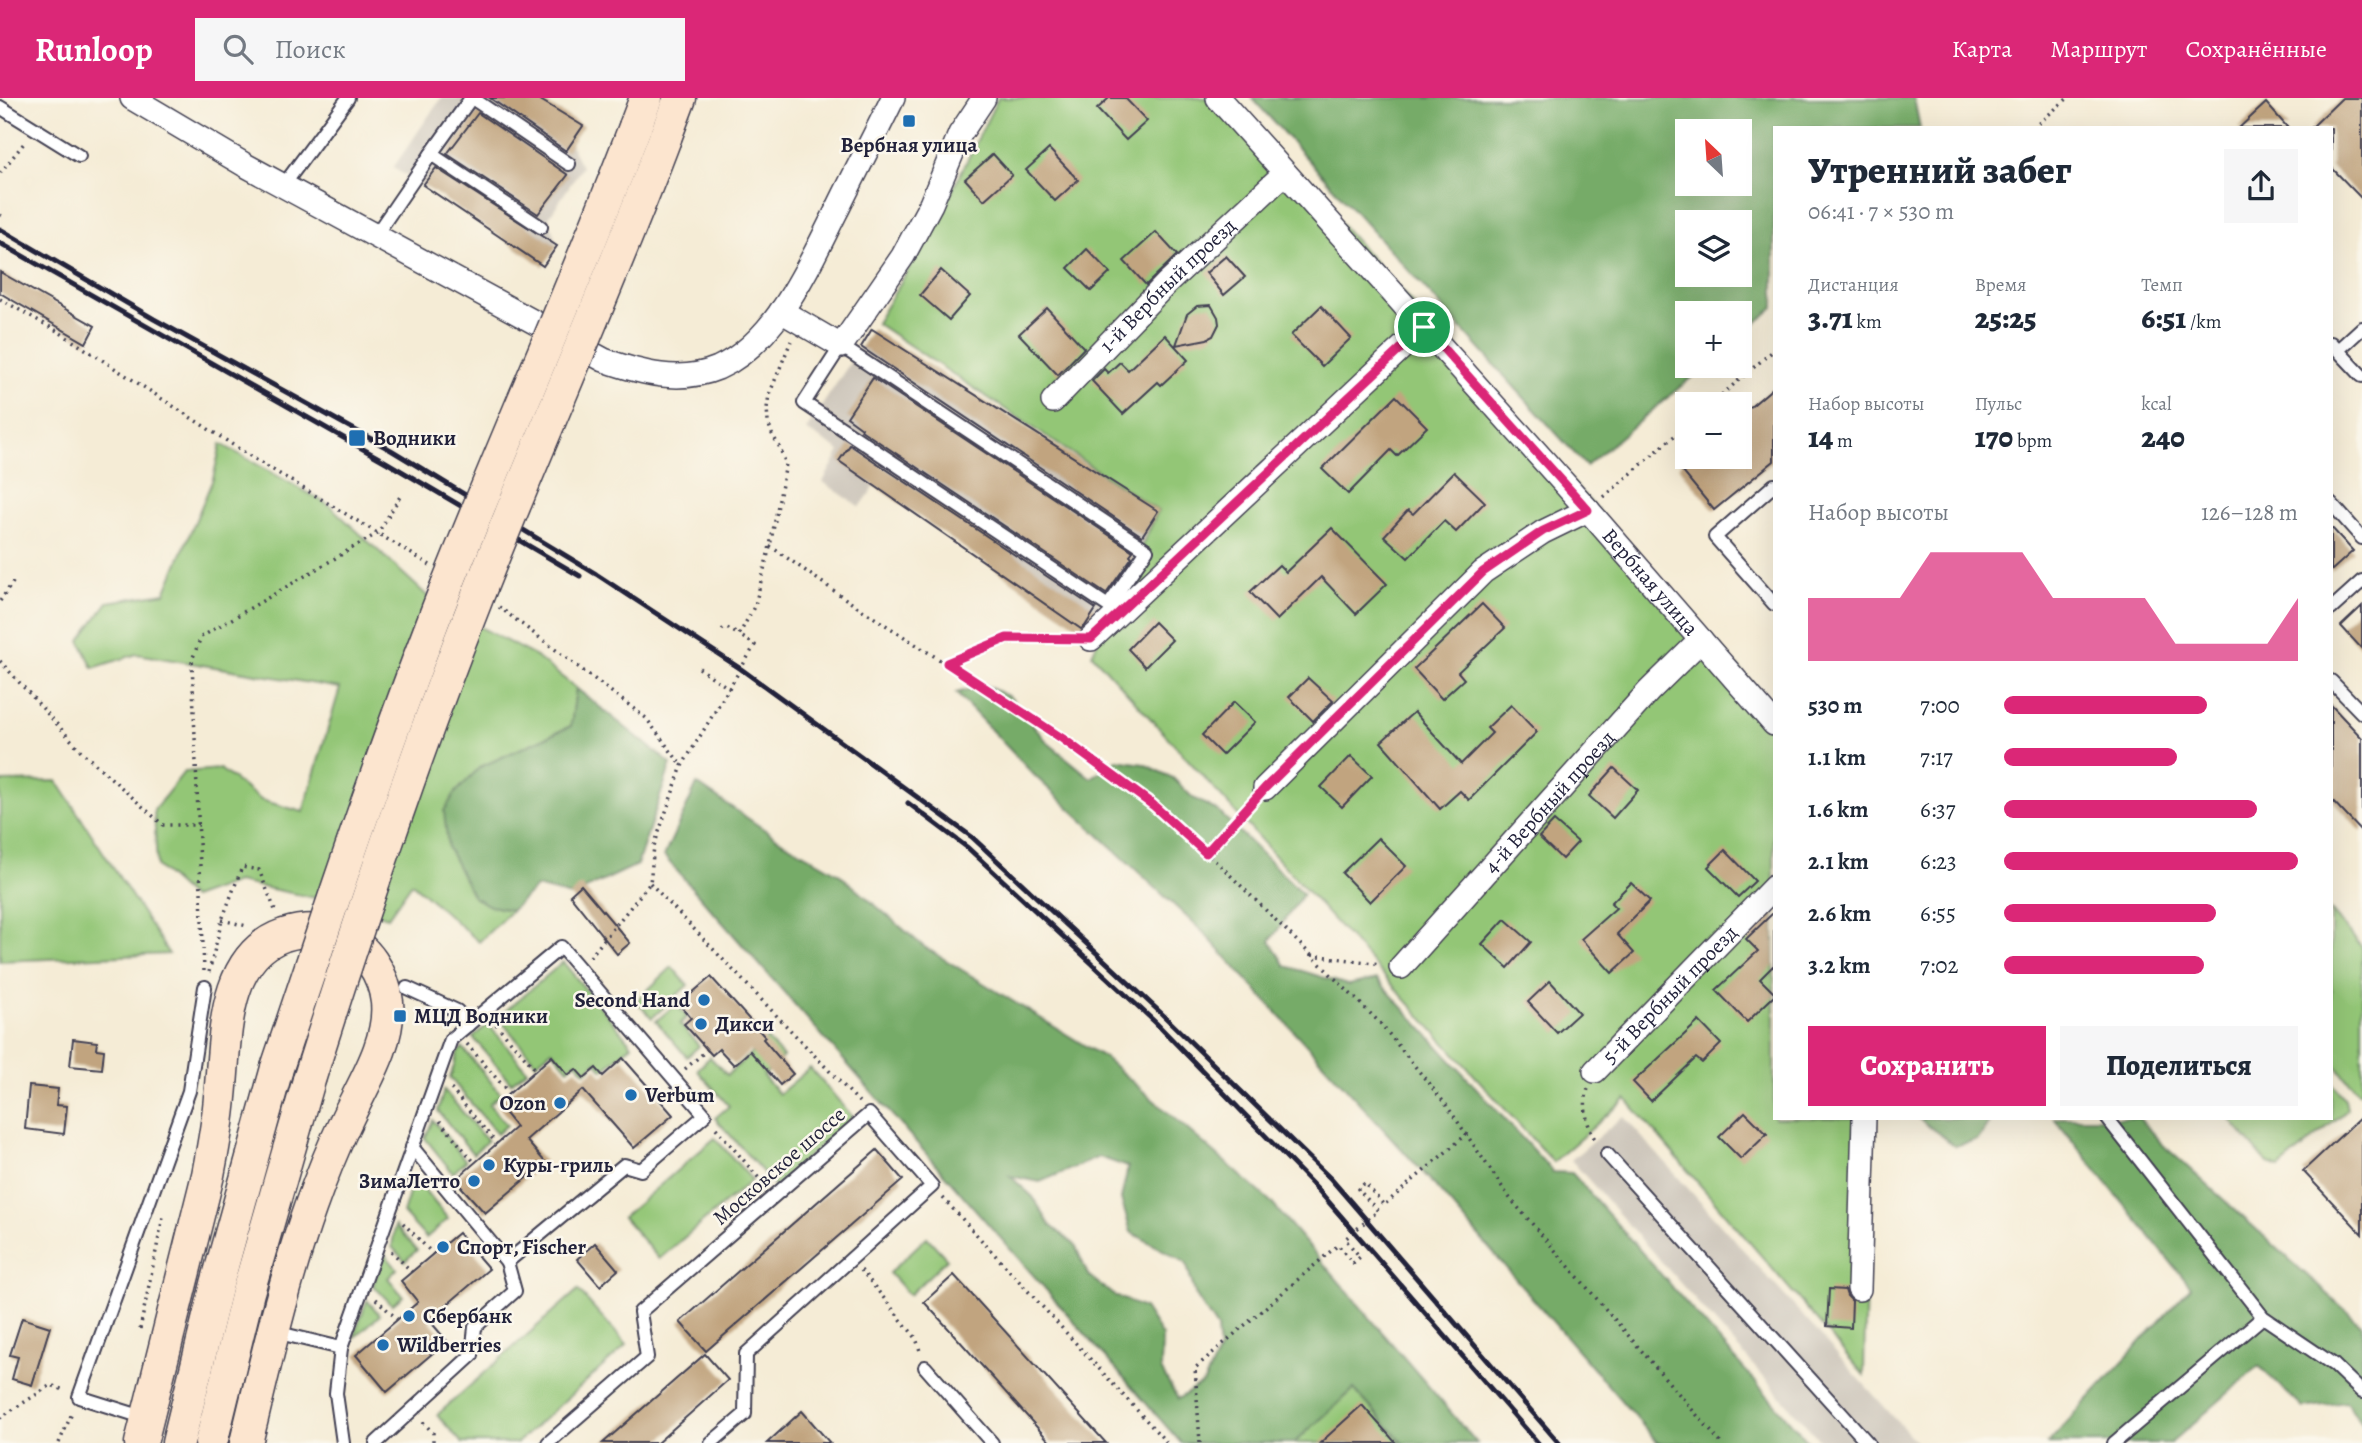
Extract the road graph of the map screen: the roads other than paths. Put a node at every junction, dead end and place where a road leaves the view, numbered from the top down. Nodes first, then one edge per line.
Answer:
1 (132, 98) edge
2 (348, 98) edge
3 (471, 98) edge
4 (646, 98) edge
5 (680, 98) edge
6 (893, 98) edge
7 (984, 98) edge
8 (1218, 98) edge
9 (0, 107) edge
10 (430, 154) junction
11 (79, 156) dead end
12 (569, 164) dead end
13 (1285, 173) junction
14 (283, 186) junction
15 (541, 227) dead end
16 (375, 236) junction
17 (781, 312) junction
18 (1424, 327) junction
19 (2362, 328) edge
20 (841, 346) junction
21 (2335, 346) edge
22 (2362, 376) edge
23 (1053, 401) dead end
24 (1773, 486) edge
25 (2333, 505) edge
26 (1588, 510) junction
27 (2362, 538) edge
28 (2362, 581) edge
29 (1773, 603) edge
30 (2333, 607) edge
31 (1091, 639) road end
32 (1701, 640) junction
33 (2333, 683) edge
34 (2362, 713) edge
35 (1773, 723) edge
36 (1265, 788) road end
37 (1773, 888) edge
38 (1402, 967) road end
39 (205, 987) road end
40 (407, 988) dead end
41 (463, 1029) junction
42 (1595, 1071) road end
43 (1864, 1120) edge
44 (2108, 1120) edge
45 (412, 1147) junction
46 (1607, 1154) road end
47 (508, 1262) junction
48 (1859, 1289) dead end
49 (2263, 1317) junction
50 (275, 1332) junction
51 (341, 1348) junction
52 (925, 1367) road end
53 (2362, 1392) edge
54 (144, 1431) edge
55 (718, 1441) edge
56 (178, 1443) edge
57 (211, 1443) edge
58 (246, 1443) edge
59 (343, 1443) edge
60 (376, 1443) edge
61 (548, 1443) edge
62 (992, 1443) edge
63 (1868, 1443) edge
64 (2114, 1443) edge

1 - 14 street
2 - 14 lane
3 - 10 lane
3 - 12 lane
4 - 56 main road, bridge
5 - 57 main road, bridge
6 - 17 street
7 - 20 street
8 - 13 street, Вербная улица
9 - 11 lane
10 - 15 lane
10 - 16 lane
13 - 18 street, Вербная улица
13 - 23 street, 1-й Вербный проезд
14 - 16 street
16 - 17 street
17 - 20 street
18 - 26 street, Вербная улица
18 - 31 street
19 - 21 lane
20 - 20 lane
21 - 22 lane
24 - 29 lane
25 - 27 lane
26 - 32 street, Вербная улица
26 - 36 street
28 - 30 lane
32 - 35 street, Вербная улица
32 - 38 street, 4-й Вербный проезд
33 - 34 lane
37 - 42 street, 5-й Вербный проезд
39 - 54 lane
40 - 41 lane
41 - 45 lane
41 - 47 lane
43 - 48 street
44 - 49 lane
45 - 47 lane
45 - 51 lane
46 - 63 lane
47 - 60 lane
49 - 53 lane
49 - 64 lane
50 - 51 lane
50 - 54 main road
50 - 58 main road
51 - 59 lane
52 - 62 lane
55 - 61 lane, Московское шоссе

